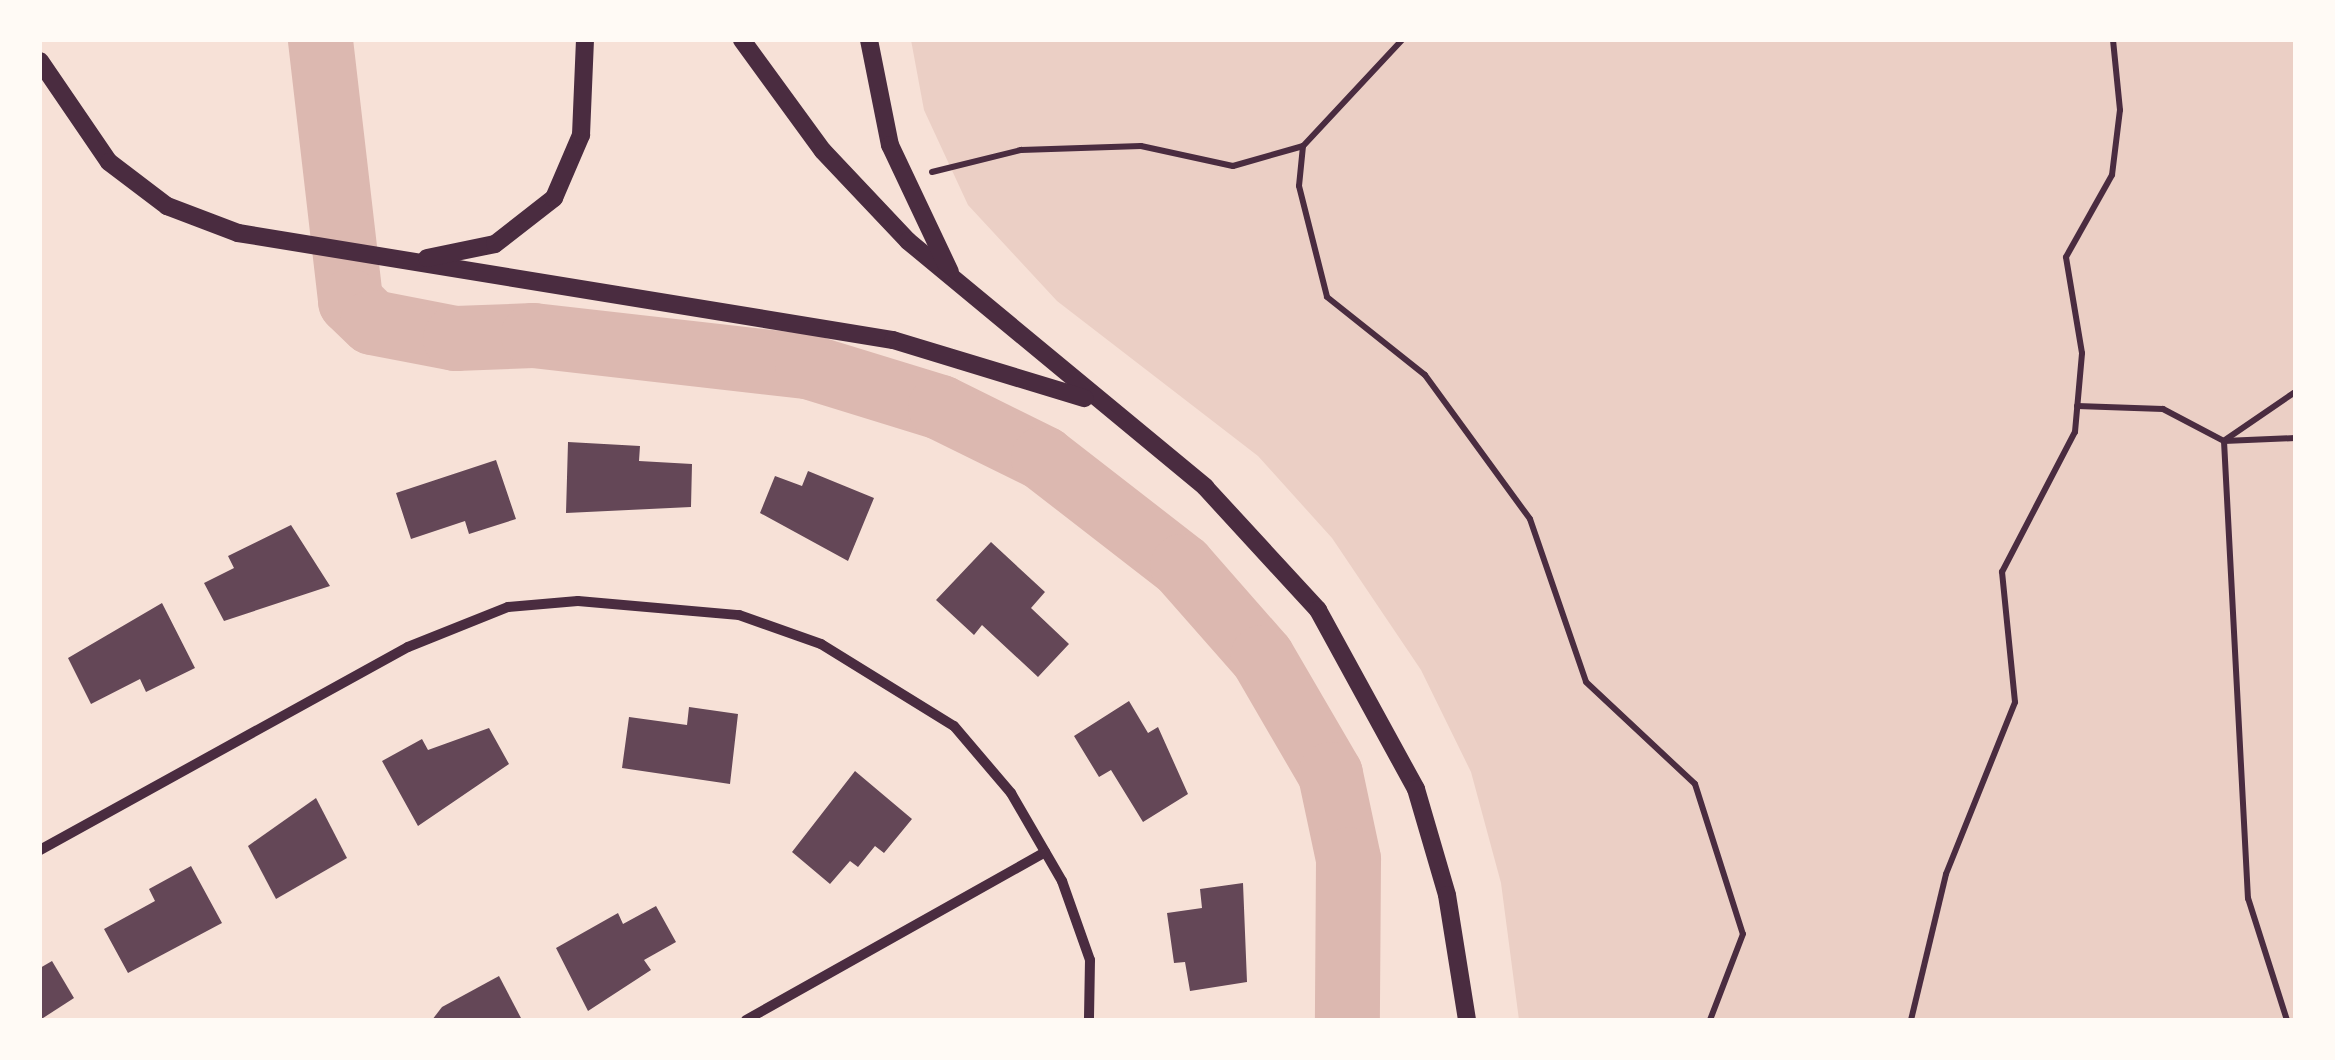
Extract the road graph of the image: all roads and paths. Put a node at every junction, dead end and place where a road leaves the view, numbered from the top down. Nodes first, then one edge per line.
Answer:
1 (585, 40) edge
2 (742, 40) edge
3 (869, 40) edge
4 (1402, 40) edge
5 (2113, 40) edge
6 (40, 61) edge
7 (1303, 146) junction
8 (926, 174) dead end
9 (406, 260) junction
10 (954, 282) junction
11 (2295, 392) edge
12 (1094, 401) junction
13 (2078, 406) junction
14 (2295, 438) edge
15 (2224, 440) junction
16 (40, 850) edge
17 (1046, 852) junction
18 (746, 1020) edge
19 (1089, 1020) edge
20 (1466, 1020) edge
21 (1710, 1020) edge
22 (1911, 1020) edge
23 (2287, 1020) edge

1 - 9 street
2 - 10 street
3 - 10 street
4 - 7 path
5 - 13 path
6 - 9 street
7 - 8 path
7 - 21 path
9 - 12 street
10 - 12 street
11 - 15 path
12 - 20 street
13 - 15 path
13 - 22 path
14 - 15 path
15 - 23 path
16 - 17 street
17 - 18 street
17 - 19 street

